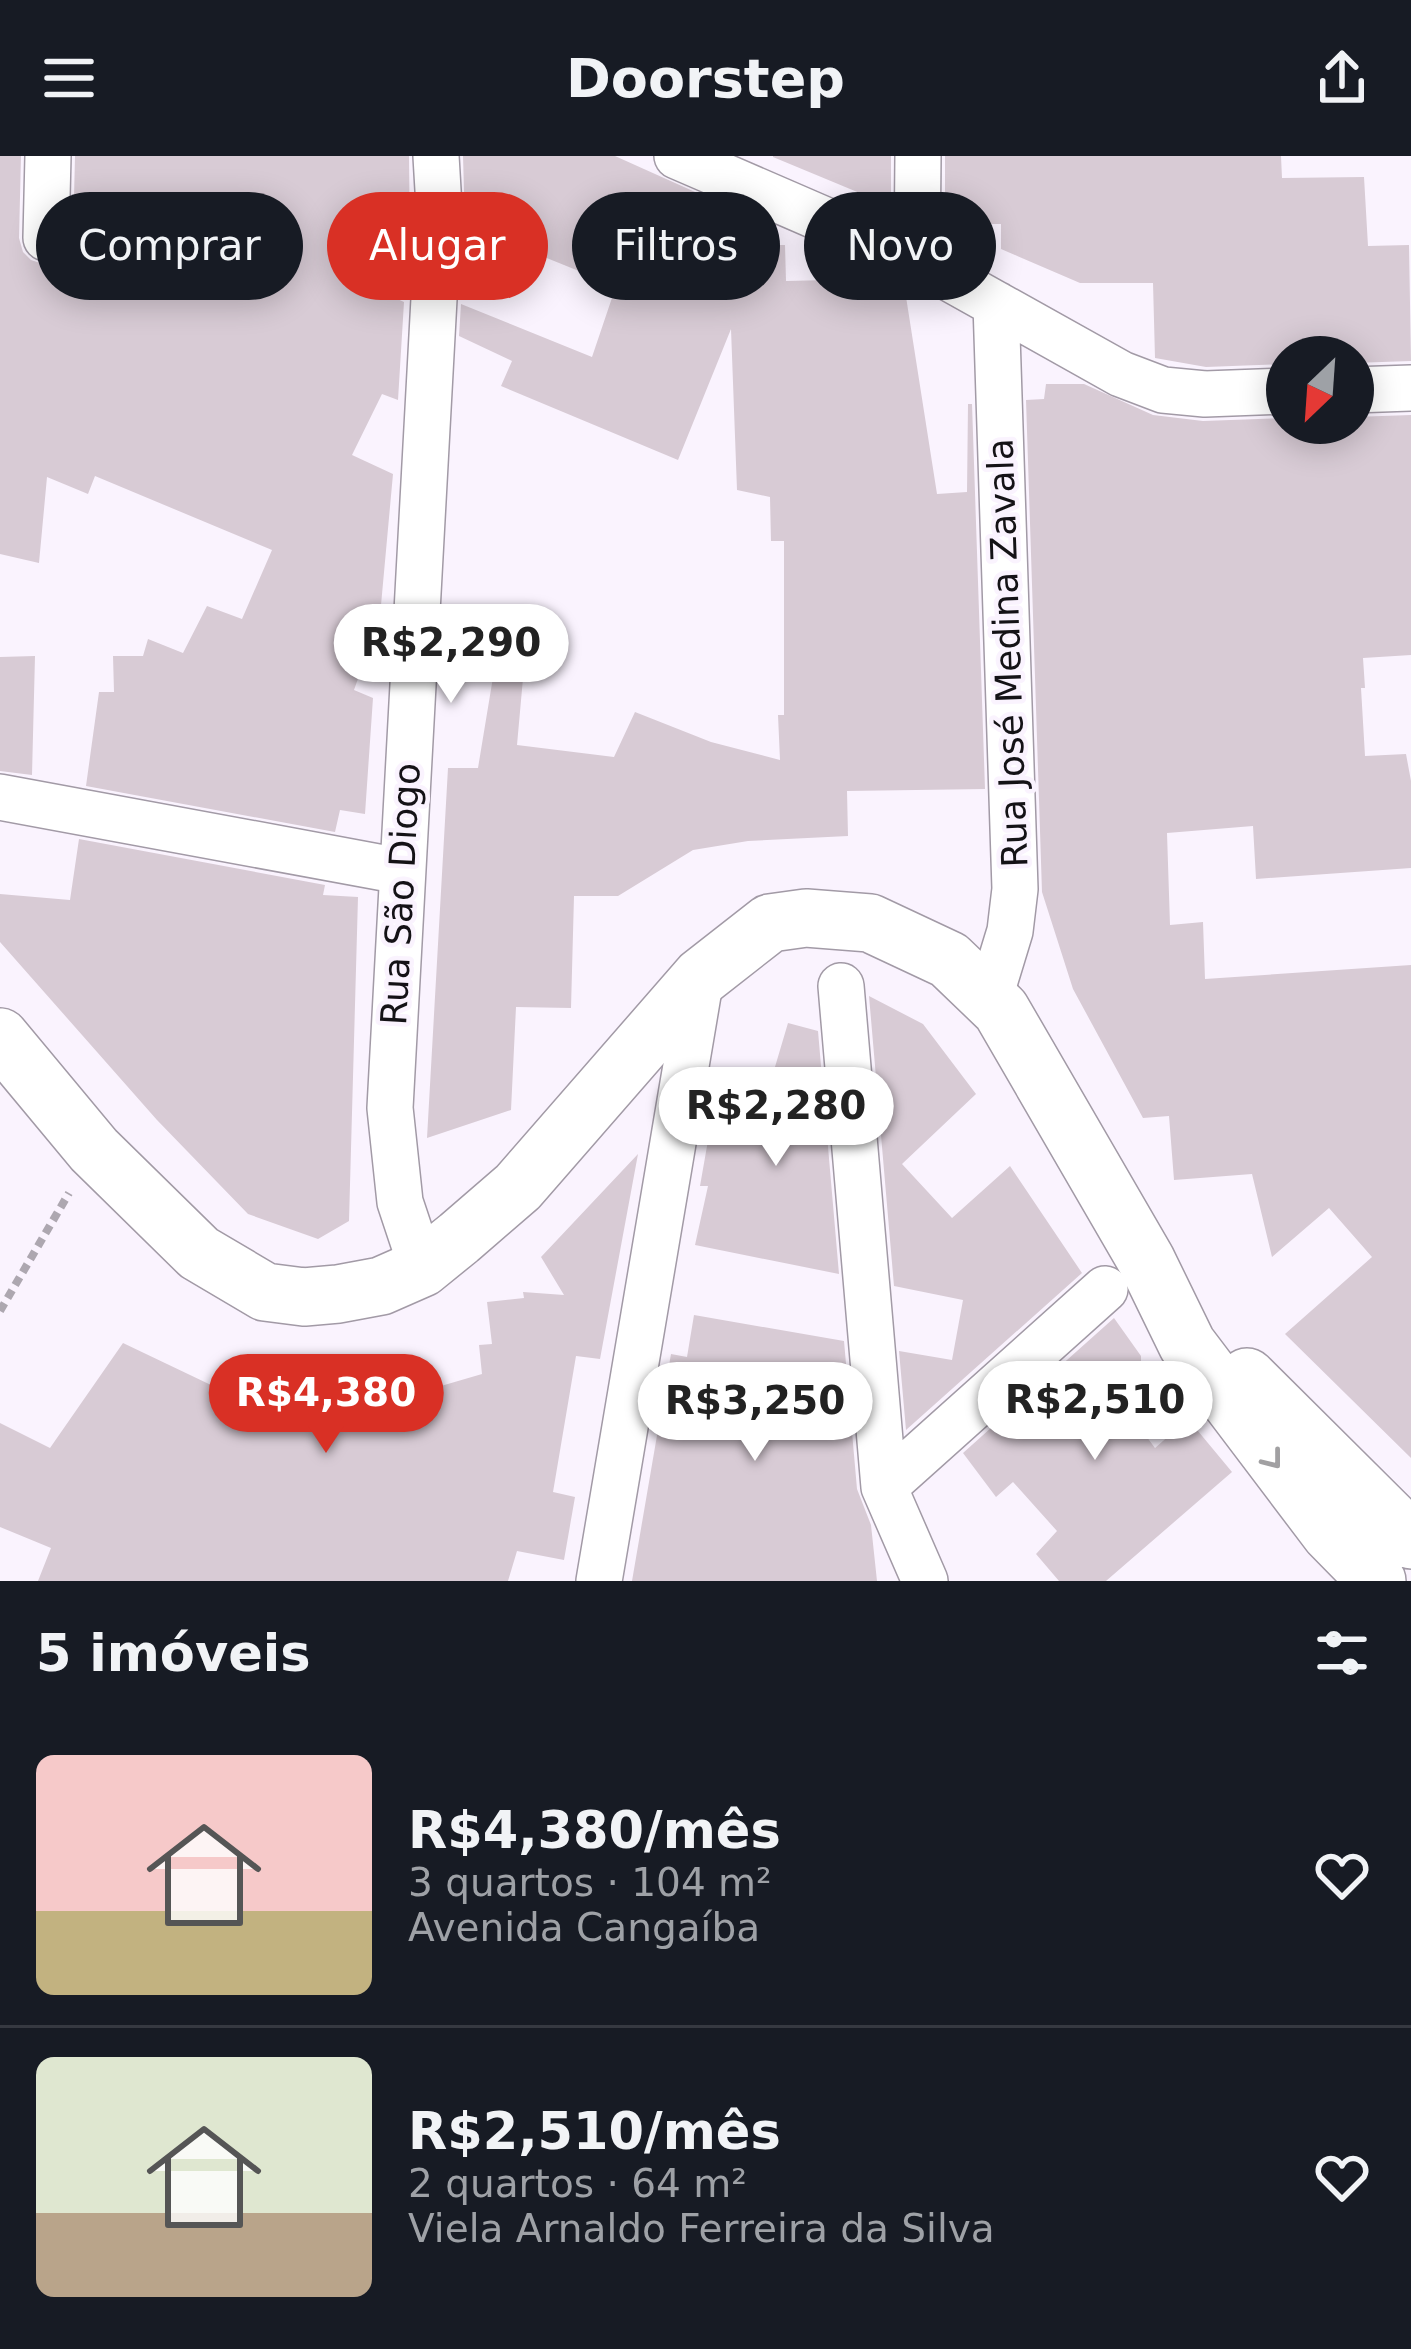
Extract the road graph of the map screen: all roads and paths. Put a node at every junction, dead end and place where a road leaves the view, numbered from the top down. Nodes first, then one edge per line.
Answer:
1 (48, 156) edge
2 (436, 156) edge
3 (677, 156) edge
4 (919, 156) edge
5 (47, 192) edge
6 (918, 192) edge
7 (804, 211) edge
8 (989, 300) edge
9 (996, 304) junction
10 (1411, 388) edge
11 (1374, 389) edge
12 (1266, 392) edge
13 (0, 797) edge
14 (400, 871) junction
15 (701, 976) junction
16 (841, 986) dead end
17 (988, 1000) junction
18 (0, 1037) edge
19 (94, 1150) junction
20 (422, 1268) junction
21 (1105, 1289) dead end
22 (1163, 1293) junction
23 (0, 1311) edge
24 (884, 1487) junction
25 (1411, 1540) edge
26 (599, 1581) edge
27 (925, 1581) edge
28 (1377, 1581) edge

1 - 5 street
2 - 14 street, Rua São Diogo
3 - 7 street
4 - 6 street
8 - 9 street
9 - 12 street
9 - 17 street, Rua José Medina Zavala
10 - 11 street
13 - 14 street
14 - 20 street, Rua São Diogo
15 - 17 main road
15 - 20 main road
15 - 26 street
16 - 24 street
17 - 22 main road
18 - 19 main road
19 - 20 main road
19 - 23 path
21 - 24 street
22 - 25 main road
22 -> 28 main road
24 - 27 street

